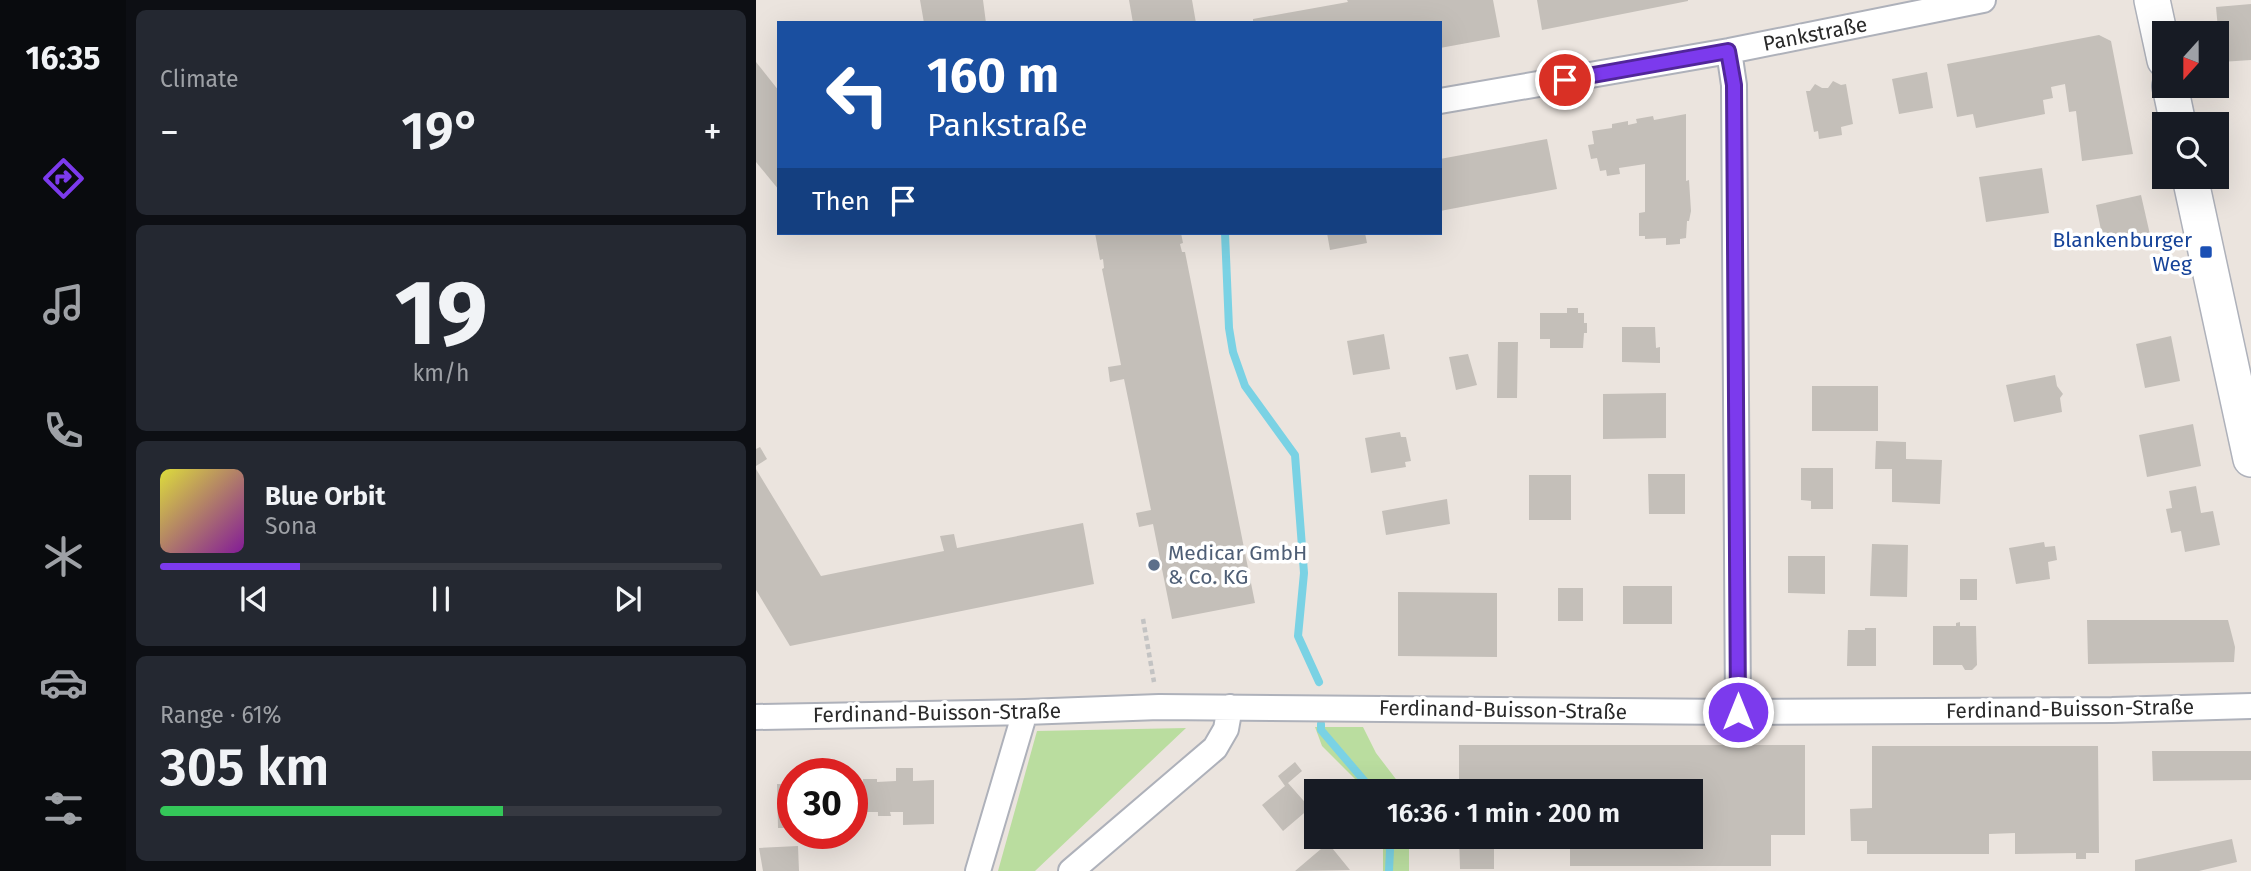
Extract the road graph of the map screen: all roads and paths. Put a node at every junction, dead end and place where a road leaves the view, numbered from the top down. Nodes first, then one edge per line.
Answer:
1 (1983, 0) edge
2 (2152, 0) edge
3 (2157, 21) edge
4 (1728, 51) junction
5 (1442, 101) edge
6 (2193, 189) edge
7 (2243, 379) edge
8 (2251, 459) edge
9 (1143, 619) dead end
10 (2251, 706) edge
11 (1159, 707) junction
12 (1230, 707) junction
13 (1025, 712) junction
14 (1738, 712) junction
15 (756, 717) edge
16 (978, 871) edge
17 (1071, 871) edge

1 - 4 street, Pankstraße
2 - 3 main road
4 - 5 street, Pankstraße
4 - 14 street
6 - 7 main road
7 - 8 main road
9 - 11 path
10 - 14 street, Ferdinand-Buisson-Straße
11 - 12 street, Ferdinand-Buisson-Straße
11 - 13 street, Ferdinand-Buisson-Straße
12 - 14 street, Ferdinand-Buisson-Straße
12 - 17 street
13 - 15 street, Ferdinand-Buisson-Straße
13 - 16 street

